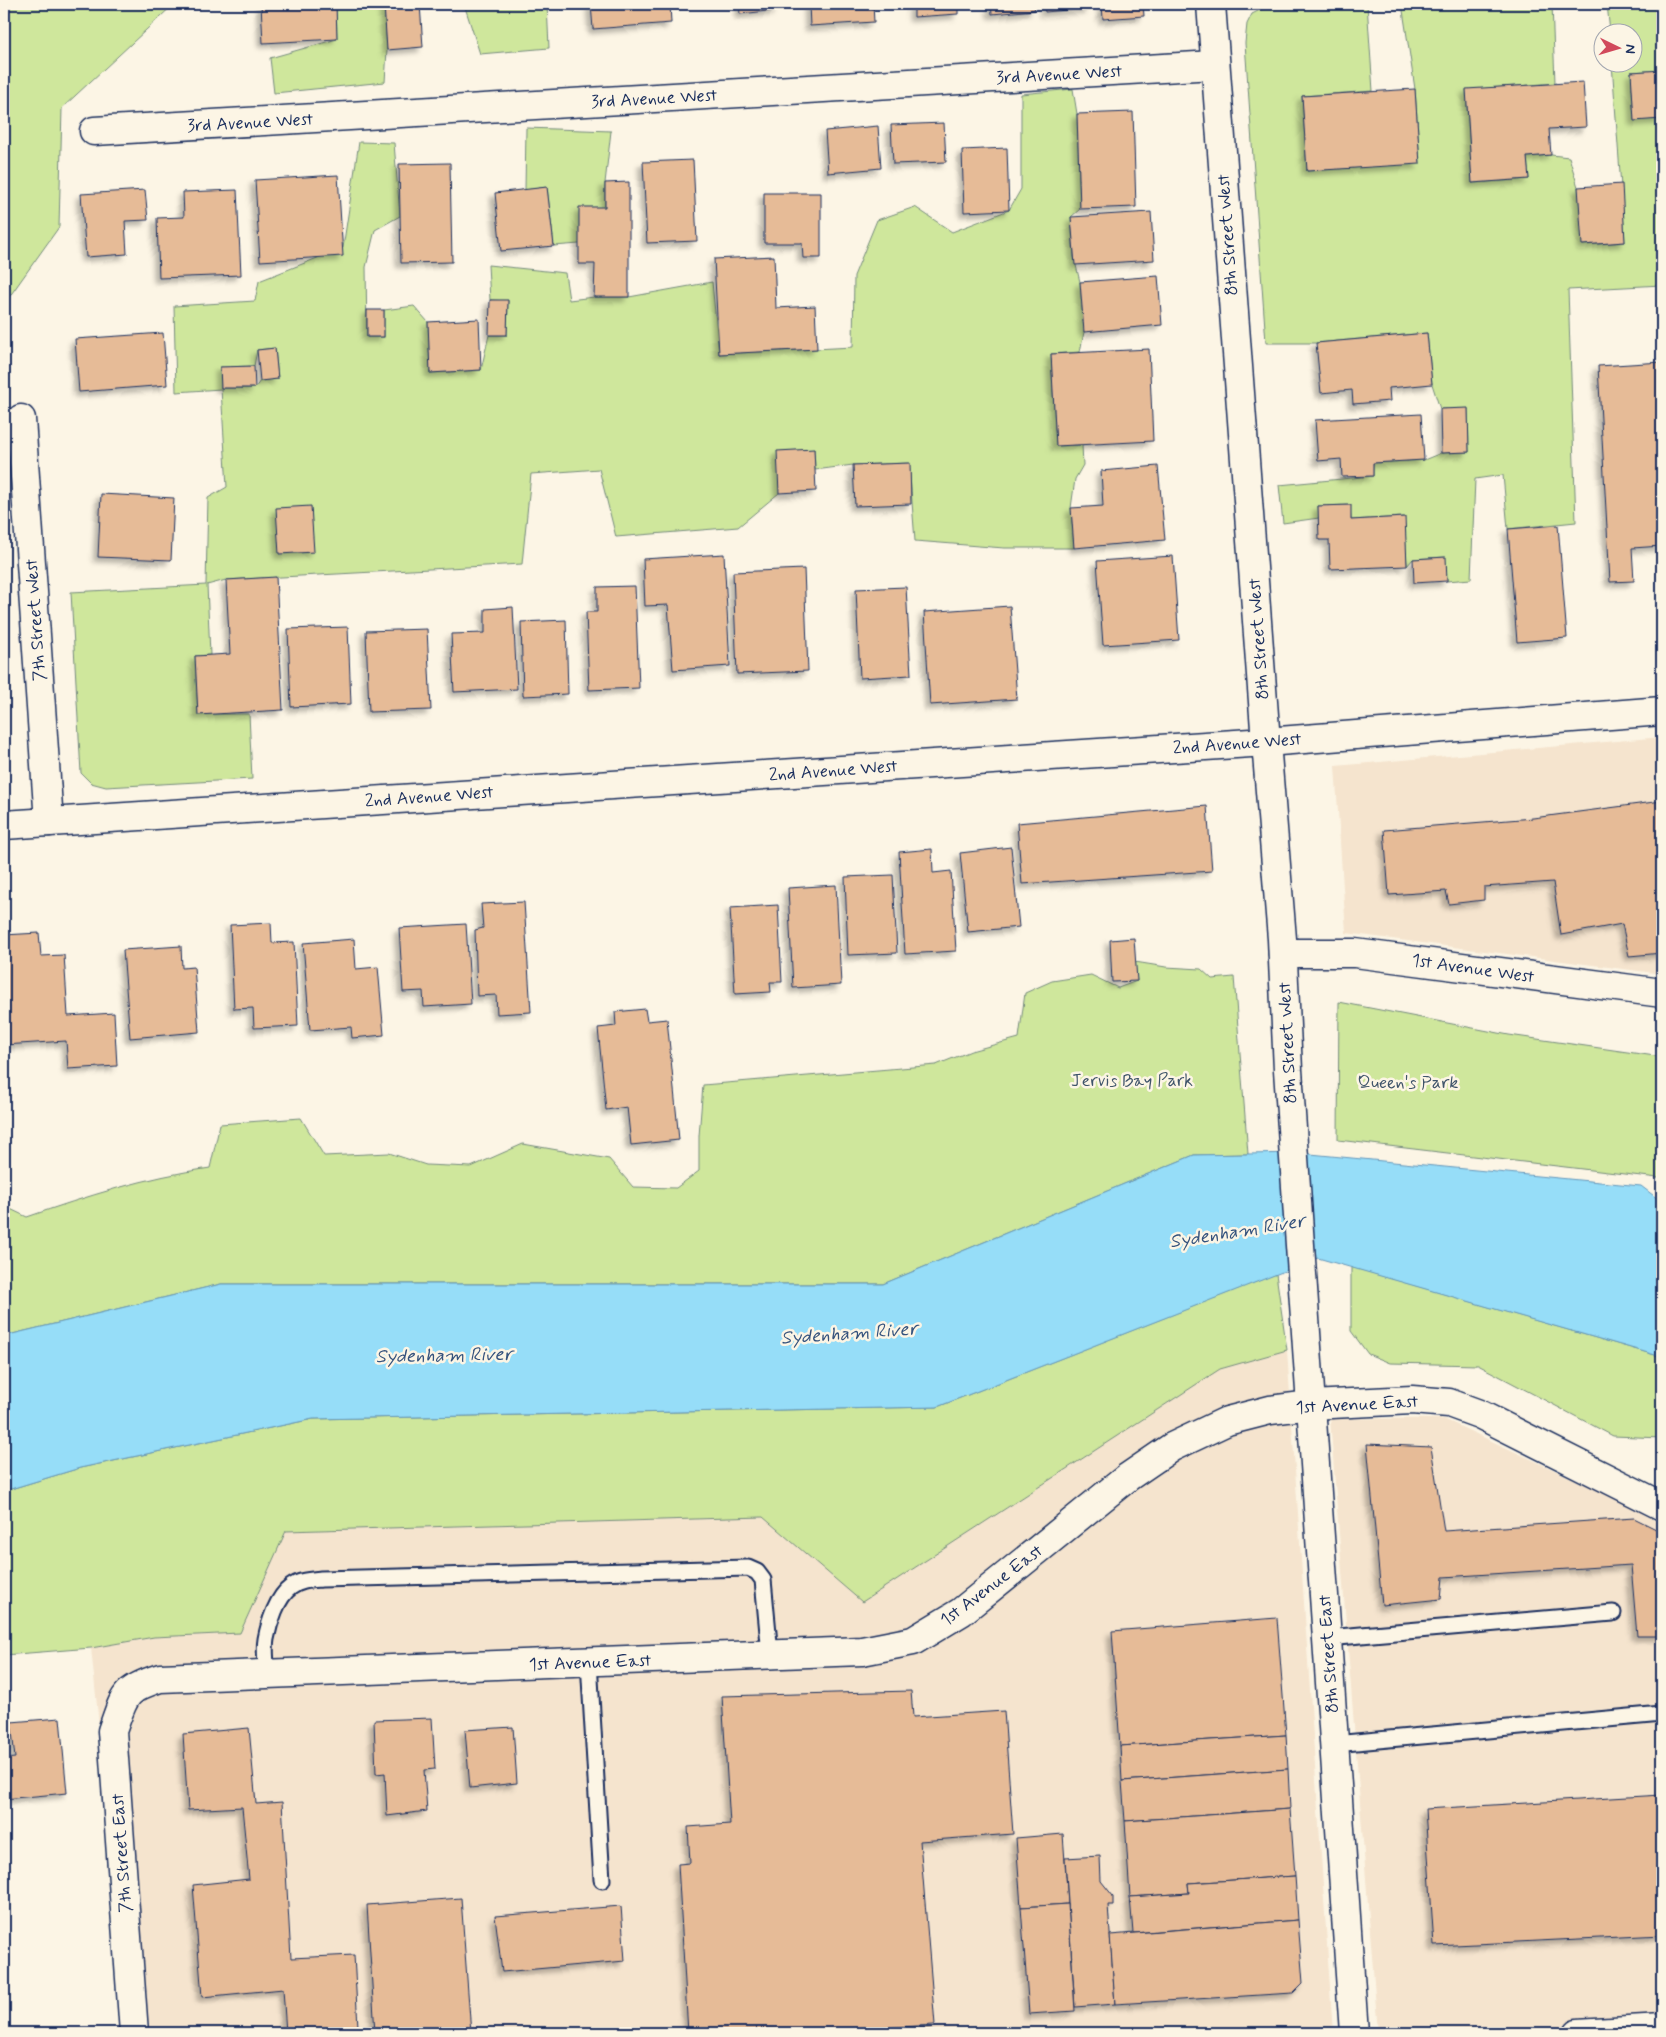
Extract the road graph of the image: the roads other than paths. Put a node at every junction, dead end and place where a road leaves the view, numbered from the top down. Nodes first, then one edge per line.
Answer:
1 (1211, 4) edge
2 (1214, 65) junction
3 (94, 131) dead end
4 (21, 418) dead end
5 (1662, 711) edge
6 (1266, 742) junction
7 (48, 822) junction
8 (4, 825) edge
9 (1283, 953) junction
10 (1662, 993) edge
11 (1303, 1274) joint
12 (1311, 1405) junction
13 (1662, 1506) edge
14 (1613, 1613) dead end
15 (1327, 1638) junction
16 (770, 1654) junction
17 (589, 1662) junction
18 (267, 1674) junction
19 (142, 1684) joint
20 (1662, 1714) edge
21 (1334, 1744) junction
22 (602, 1880) dead end
23 (1662, 2028) edge
24 (134, 2033) edge
25 (1354, 2033) edge
26 (1577, 2033) edge

1 - 2 street, 8th Street West
2 - 3 street, 3rd Avenue West
2 - 6 street, 8th Street West
4 - 7 street, 7th Street West
5 - 6 street, 2nd Avenue West
6 - 7 street, 2nd Avenue West
6 - 9 street, 8th Street West
7 - 8 street, 2nd Avenue West
9 - 10 street, 1st Avenue West
9 - 11 street, 8th Street West
11 - 12 street, 8th Street East
12 - 13 street, 1st Avenue East
12 - 15 street, 8th Street East
12 - 16 street, 1st Avenue East
14 - 15 lane
15 - 21 street, 8th Street East
16 - 17 street, 1st Avenue East
16 - 18 lane
17 - 18 street, 1st Avenue East
17 - 22 lane
18 - 19 street, 1st Avenue East
19 - 24 street, 7th Street East
20 - 21 lane
21 - 25 street, 8th Street East
23 - 26 street

